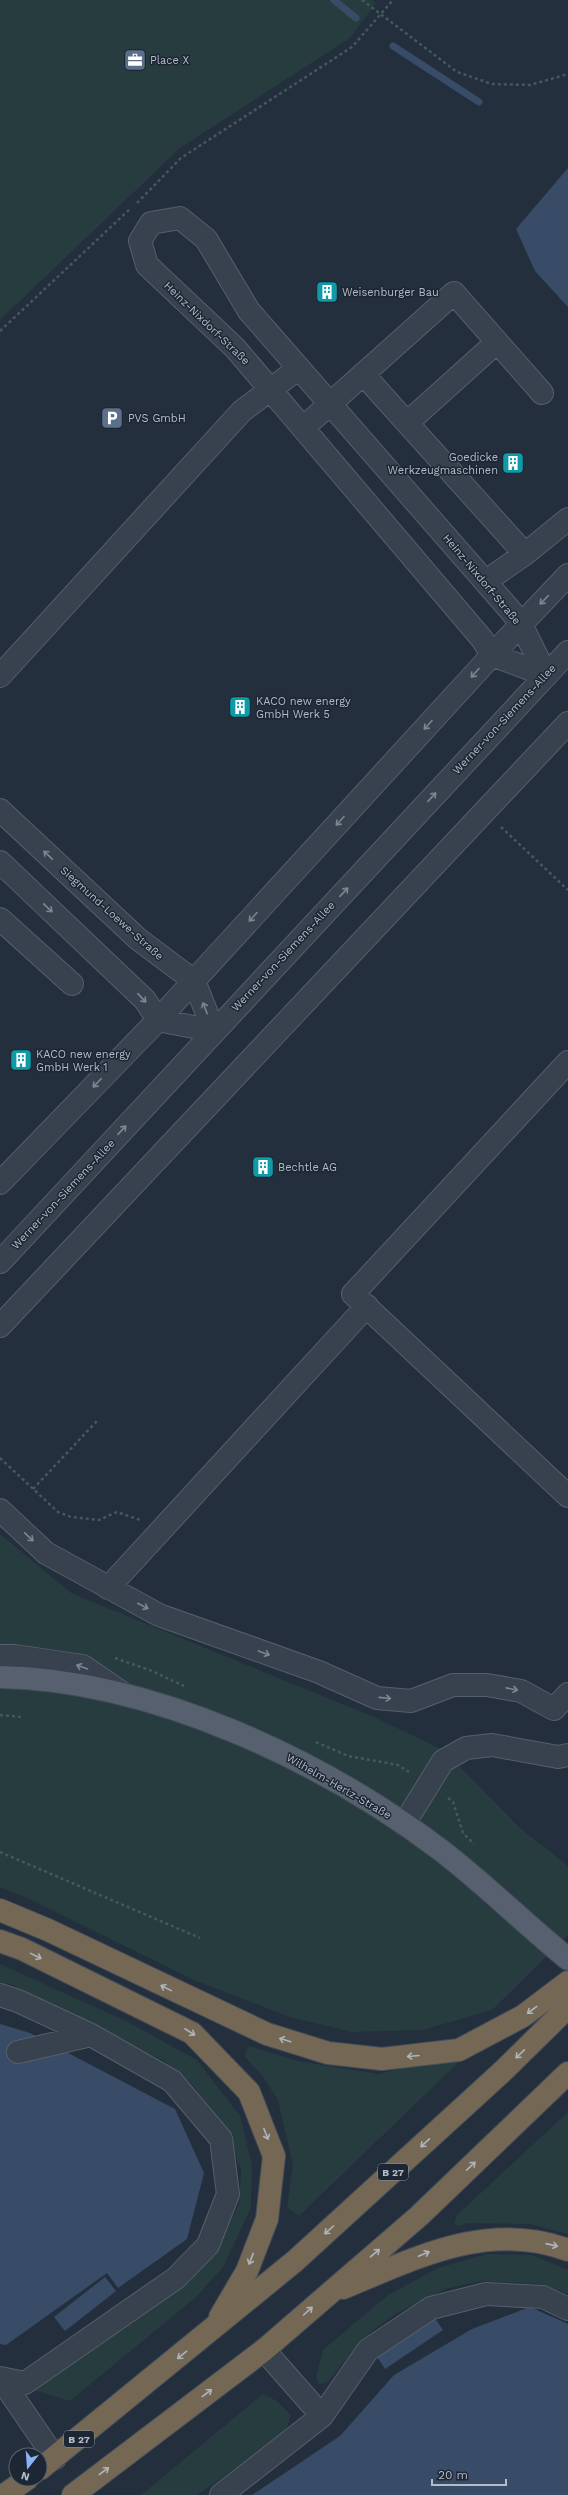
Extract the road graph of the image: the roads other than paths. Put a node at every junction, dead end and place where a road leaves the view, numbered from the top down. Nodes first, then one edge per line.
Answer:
1 (497, 342) junction
2 (299, 368) junction
3 (363, 374) junction
4 (269, 388) junction
5 (542, 393) dead end
6 (330, 403) junction
7 (407, 423) junction
8 (303, 428) junction
9 (568, 519) edge
10 (525, 554) junction
11 (568, 575) edge
12 (486, 581) junction
13 (521, 624) junction
14 (568, 652) edge
15 (492, 655) junction
16 (546, 675) junction
17 (0, 676) edge
18 (568, 723) edge
19 (0, 810) edge
20 (0, 862) edge
21 (0, 919) edge
22 (194, 981) junction
23 (72, 984) dead end
24 (158, 1020) junction
25 (214, 1031) junction
26 (568, 1062) edge
27 (0, 1183) edge
28 (0, 1262) edge
29 (367, 1306) junction
30 (0, 1326) edge
31 (568, 1496) edge
32 (0, 1510) edge
33 (108, 1588) junction
34 (0, 1656) edge
35 (0, 1677) edge
36 (568, 1694) edge
37 (126, 1696) junction
38 (568, 1755) edge
39 (404, 1824) junction
40 (0, 1910) edge
41 (0, 1941) edge
42 (568, 1959) edge
43 (565, 1984) edge
44 (0, 1996) edge
45 (568, 2007) edge
46 (91, 2036) junction
47 (18, 2052) dead end
48 (568, 2072) edge
49 (568, 2250) edge
50 (324, 2296) junction
51 (568, 2309) edge
52 (212, 2330) junction
53 (264, 2350) junction
54 (0, 2379) edge
55 (322, 2416) junction
56 (38, 2447) edge
57 (48, 2464) edge
58 (15, 2487) edge
59 (4, 2495) edge
60 (73, 2495) edge
61 (221, 2495) edge

1 - 3 street
1 - 5 street
1 - 7 street
2 - 4 street
2 - 4 street, Heinz-Nixdorf-Straße
2 - 6 street, Heinz-Nixdorf-Straße
3 - 6 street
3 - 7 street
4 - 8 street, Heinz-Nixdorf-Straße
4 - 17 street
6 - 8 street
6 - 12 street, Heinz-Nixdorf-Straße
7 - 10 street
8 - 15 street, Heinz-Nixdorf-Straße
9 - 10 street
10 - 12 street
11 -> 13 street
12 - 13 street, Heinz-Nixdorf-Straße
13 - 15 street
13 - 16 street, Heinz-Nixdorf-Straße
14 - 16 street, Werner-von-Siemens-Allee
15 - 16 street
15 -> 22 street
25 -> 16 street, Werner-von-Siemens-Allee
18 - 30 street
22 -> 19 street, Siegmund-Loewe-Straße
20 -> 24 street
21 - 23 street
22 - 24 street
25 -> 22 street
24 - 25 street
24 -> 27 street
28 -> 25 street, Werner-von-Siemens-Allee
26 - 29 street
29 - 31 street
29 - 33 street
32 -> 33 street
33 -> 36 street
37 -> 34 street
35 - 37 main road, Wilhelm-Hertz-Straße
37 - 39 main road, Wilhelm-Hertz-Straße
38 - 39 street
39 - 42 main road, Wilhelm-Hertz-Straße
43 -> 40 highway
41 -> 52 highway
44 - 46 street
45 -> 52 highway, B 27
46 - 47 street
46 - 54 street
50 -> 48 highway
50 -> 49 highway
53 -> 50 highway
51 - 55 street
52 -> 57 highway, B 27
53 - 55 street
60 -> 53 highway
54 - 56 street
55 - 61 street
58 - 59 highway

